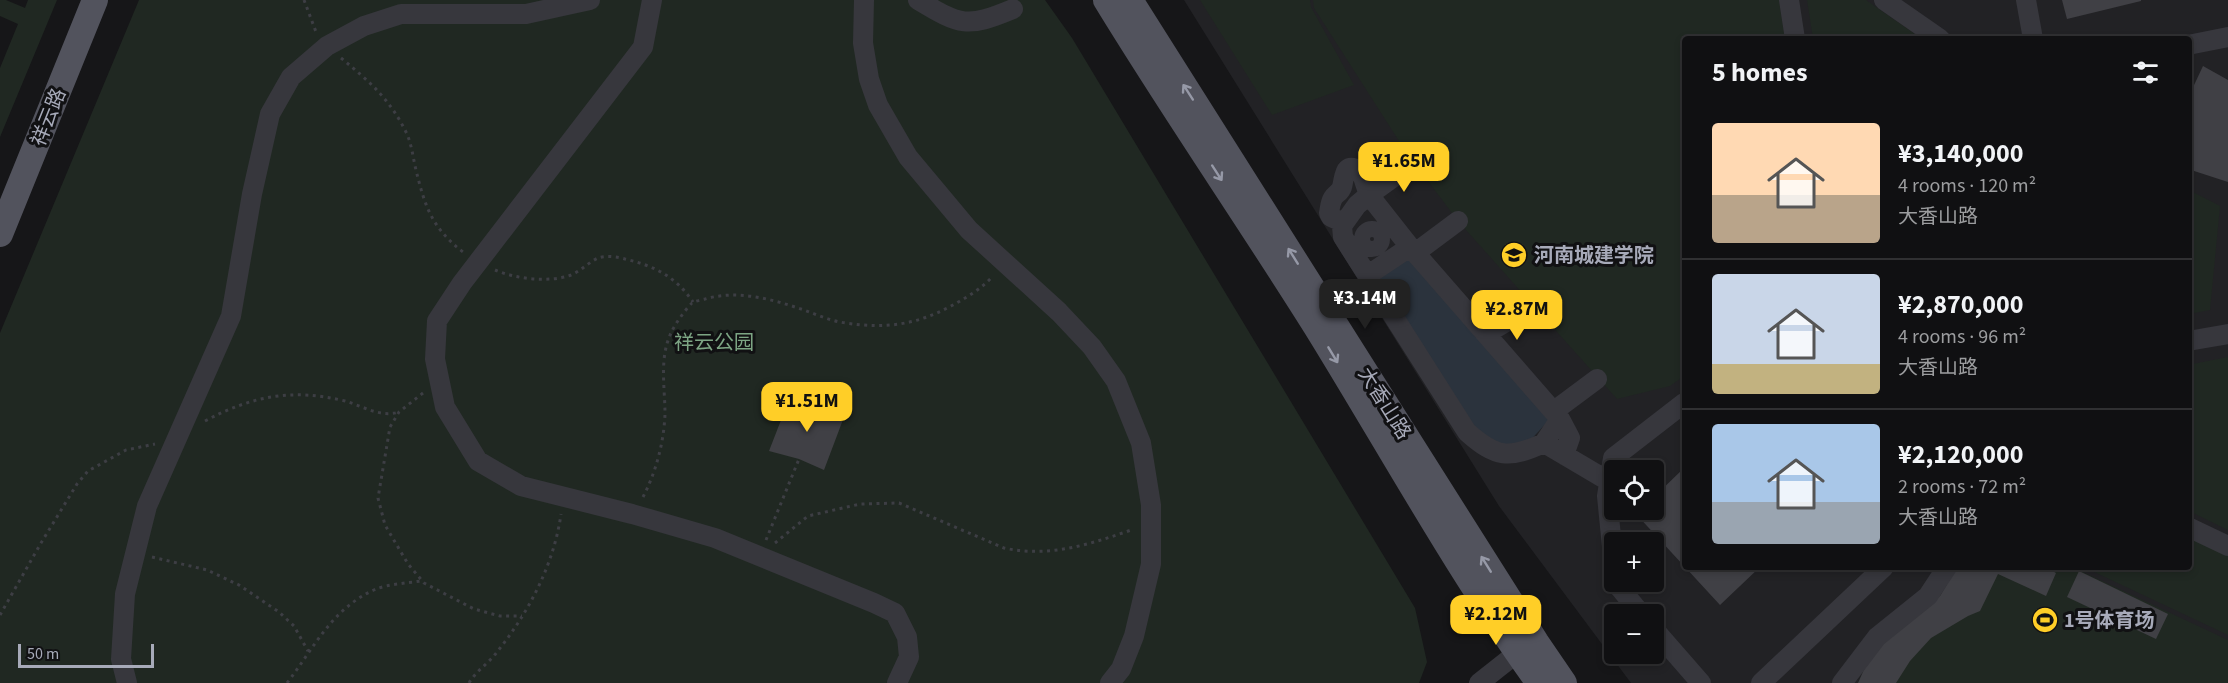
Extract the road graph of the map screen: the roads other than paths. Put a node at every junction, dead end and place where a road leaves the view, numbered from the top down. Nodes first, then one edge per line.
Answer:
1 (95, 0) edge
2 (591, 0) edge
3 (652, 0) edge
4 (864, 0) edge
5 (918, 0) edge
6 (1106, 0) edge
7 (1130, 0) edge
8 (1789, 0) edge
9 (1884, 0) edge
10 (2026, 0) edge
11 (1013, 9) dead end
12 (1795, 36) edge
13 (1936, 36) edge
14 (2032, 36) edge
15 (2228, 37) edge
16 (2192, 44) edge
17 (1416, 161) dead end
18 (1369, 195) junction
19 (1348, 217) junction
20 (1458, 221) dead end
21 (0, 234) edge
22 (1372, 239) junction
23 (1412, 250) junction
24 (1388, 262) junction
25 (1368, 275) junction
26 (1533, 306) dead end
27 (1486, 334) junction
28 (2228, 334) edge
29 (2192, 340) edge
30 (1597, 380) dead end
31 (1682, 405) edge
32 (1557, 415) junction
33 (1544, 443) junction
34 (1564, 455) junction
35 (1613, 460) edge
36 (1604, 478) edge
37 (2192, 529) edge
38 (2228, 546) edge
39 (1881, 570) edge
40 (1945, 570) edge
41 (1624, 592) edge
42 (1633, 604) edge
43 (1664, 641) edge
44 (1526, 647) junction
45 (127, 683) edge
46 (897, 683) edge
47 (1110, 683) edge
48 (1479, 683) edge
49 (1539, 683) edge
50 (1564, 683) edge
51 (1701, 683) edge
52 (1761, 683) edge
53 (1842, 683) edge

1 - 21 main road, 祥云路
2 - 45 street
3 - 46 street
4 - 47 street
5 - 11 street
6 -> 44 main road, 大香山路
44 -> 7 main road, 大香山路
8 - 12 street
9 - 13 street
10 - 14 street
15 - 16 street
17 - 18 street
18 - 19 street
18 - 19 street
18 - 22 street
19 - 22 street
20 - 23 street
22 - 23 street
22 - 24 street
22 - 25 street
23 - 24 street
23 - 27 street
24 - 25 street
25 - 33 street
26 - 27 street
27 - 32 street
28 - 29 street
30 - 32 street
31 - 35 street
32 - 33 street
32 - 34 street
33 - 34 street
34 - 36 street
37 - 38 street
39 - 52 street
40 - 53 street
41 - 42 street
43 - 51 street
44 - 48 street
44 - 49 main road, 大香山路
44 - 50 main road, 大香山路

